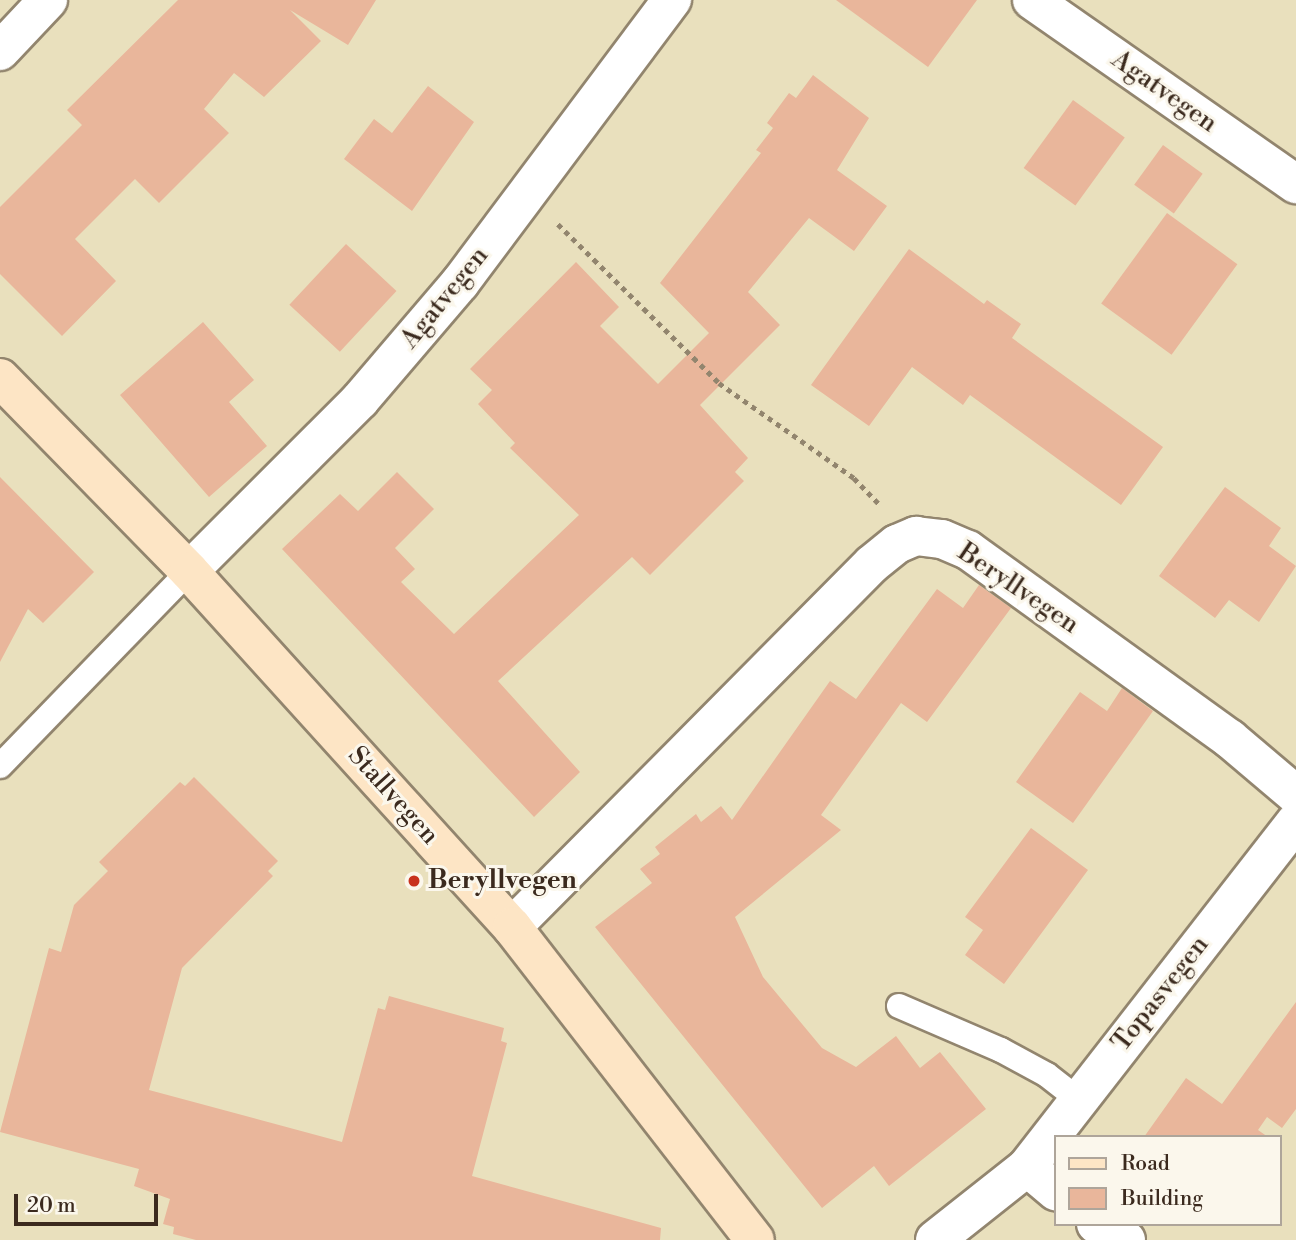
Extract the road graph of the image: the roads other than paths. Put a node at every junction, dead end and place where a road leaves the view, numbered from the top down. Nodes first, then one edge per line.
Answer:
1 (48, 0) edge
2 (672, 0) edge
3 (1032, 0) edge
4 (0, 51) edge
5 (1296, 184) edge
6 (0, 378) edge
7 (189, 571) junction
8 (0, 766) edge
9 (1296, 795) edge
10 (1296, 822) edge
11 (512, 927) junction
12 (899, 1006) dead end
13 (1079, 1100) junction
14 (1027, 1167) junction
15 (1054, 1189) edge
16 (1100, 1226) edge
17 (755, 1240) edge
18 (935, 1240) edge
19 (1126, 1240) edge

1 - 4 street
2 - 7 street, Agatvegen
3 - 5 street, Agatvegen
6 - 7 street, Stallvegen
7 - 8 lane
7 - 11 street, Stallvegen
9 - 11 street, Beryllvegen
10 - 13 street, Topasvegen
11 - 17 street, Stallvegen
12 - 13 lane
13 - 14 street, Topasvegen
14 - 15 street
14 - 18 street, Topasvegen
16 - 19 street

